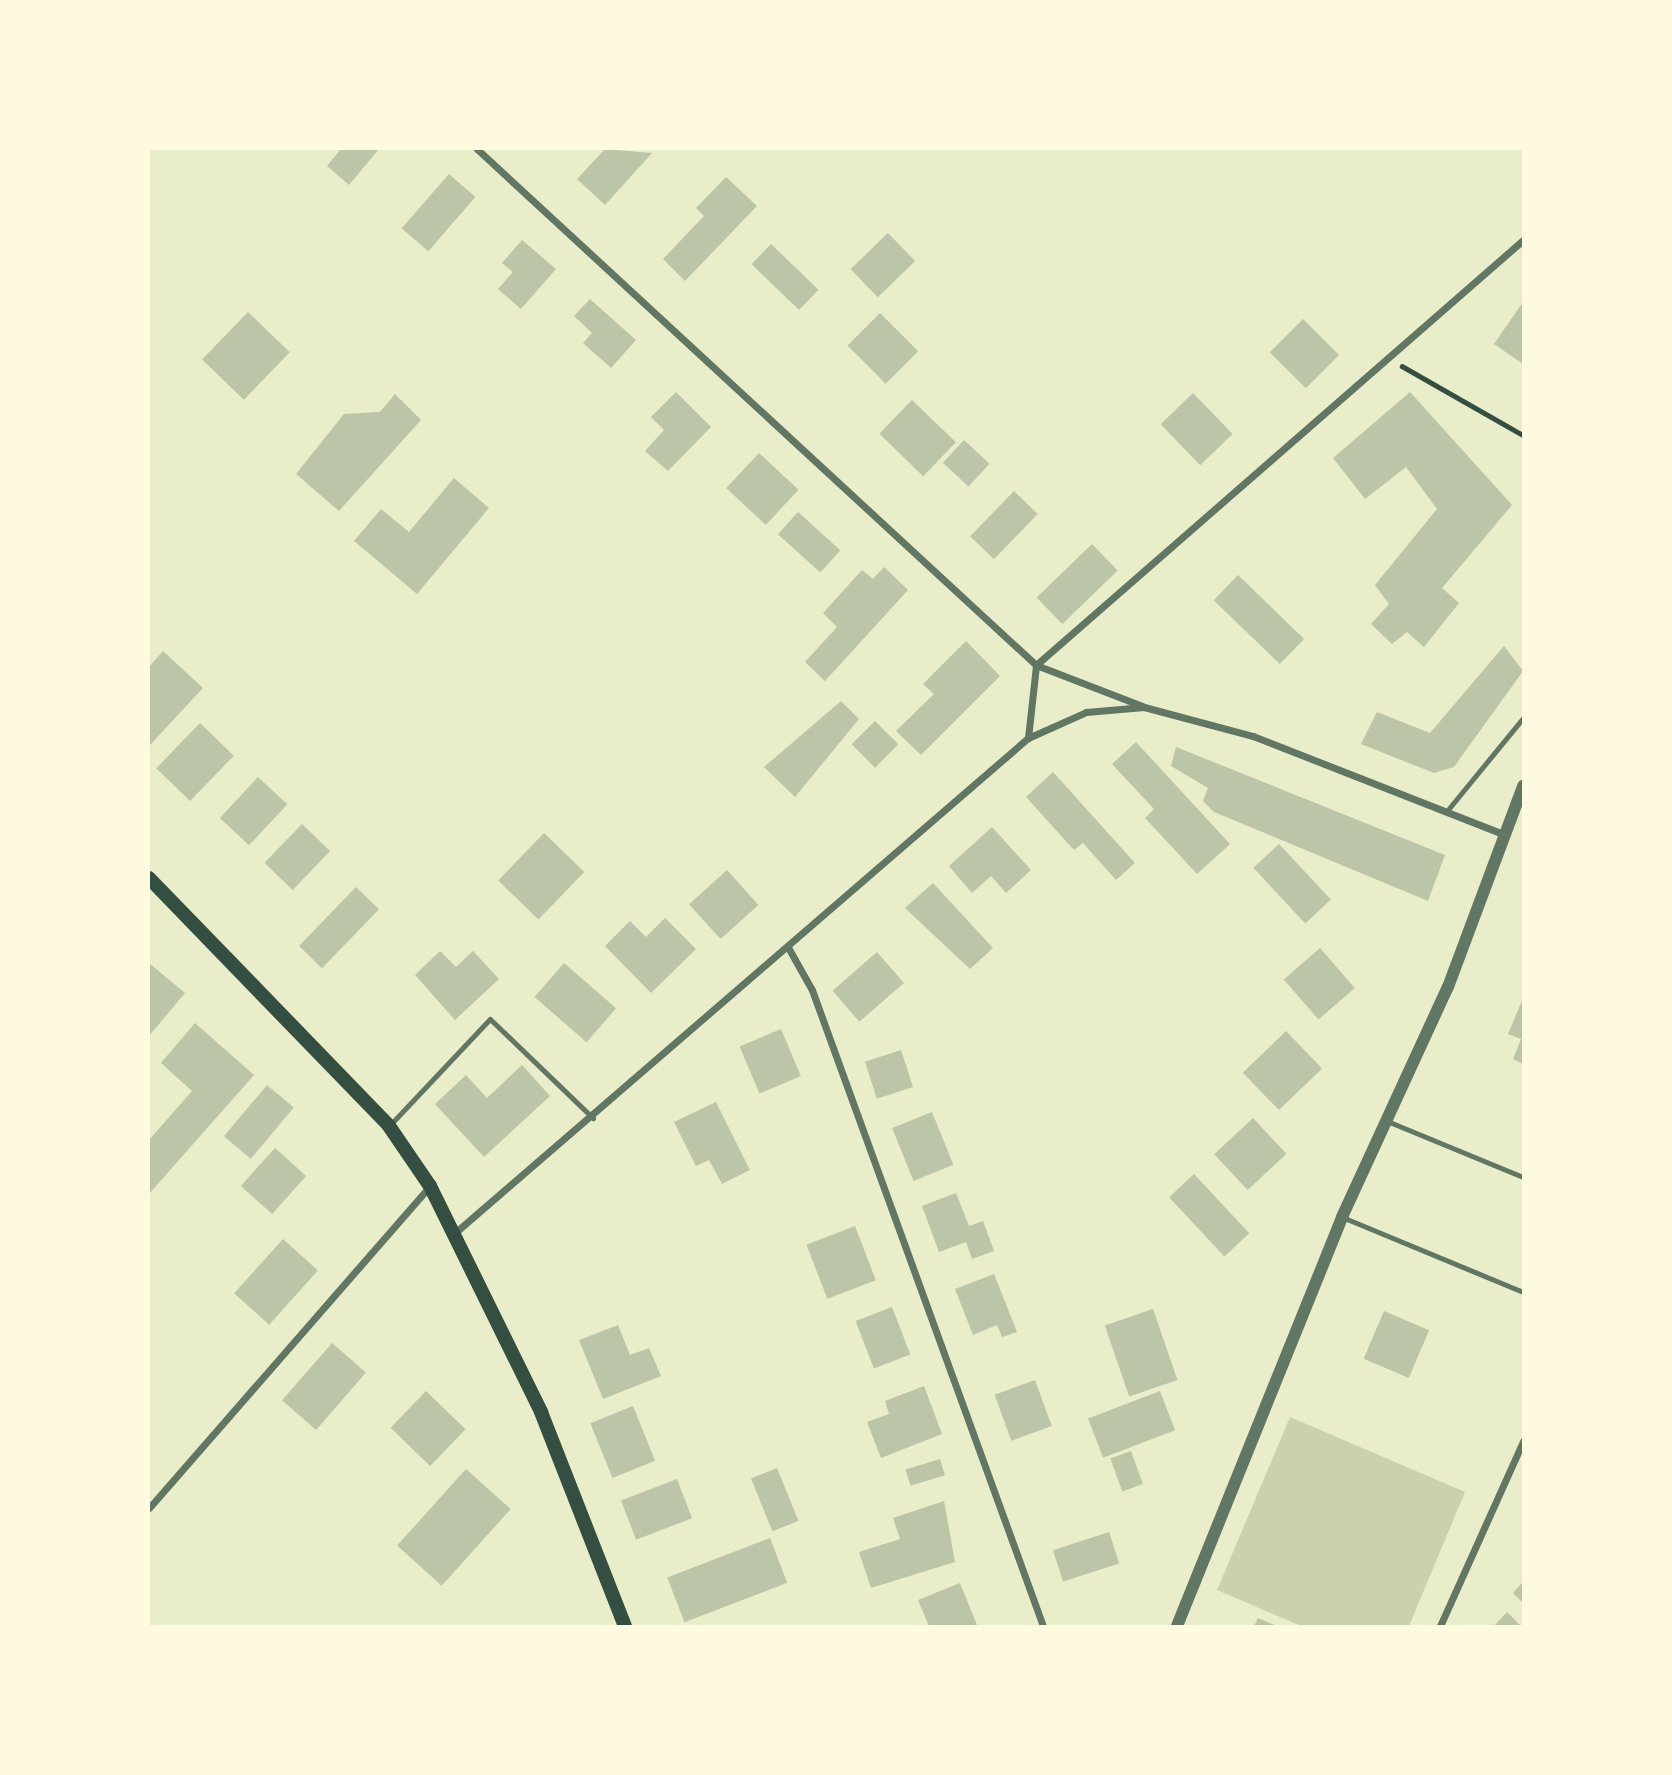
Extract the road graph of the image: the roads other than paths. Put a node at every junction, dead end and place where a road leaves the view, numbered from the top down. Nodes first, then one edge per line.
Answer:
1 (477, 149) edge
2 (1523, 240) edge
3 (1036, 665) junction
4 (1144, 707) junction
5 (1523, 718) edge
6 (1028, 738) junction
7 (1523, 786) edge
8 (1446, 812) junction
9 (1505, 835) junction
10 (149, 878) edge
11 (789, 949) junction
12 (593, 1118) junction
13 (1386, 1120) junction
14 (389, 1126) junction
15 (1523, 1177) edge
16 (430, 1186) junction
17 (1342, 1217) junction
18 (457, 1231) junction
19 (1523, 1292) edge
20 (1523, 1441) edge
21 (149, 1508) edge
22 (625, 1626) edge
23 (1043, 1626) edge
24 (1177, 1626) edge
25 (1440, 1626) edge

1 - 3 street
2 - 3 street
3 - 4 street
3 - 6 street
4 - 6 street
4 - 8 street
5 - 8 lane
6 - 11 street
7 - 9 street
8 - 9 street
9 - 13 street
10 - 14 main road
11 - 12 street
11 - 23 street
12 - 14 lane
12 - 18 street
13 - 15 lane
13 - 17 street
14 - 16 main road
16 - 18 main road
16 - 21 street
17 - 19 lane
17 - 24 street
18 - 22 main road
20 - 25 street

